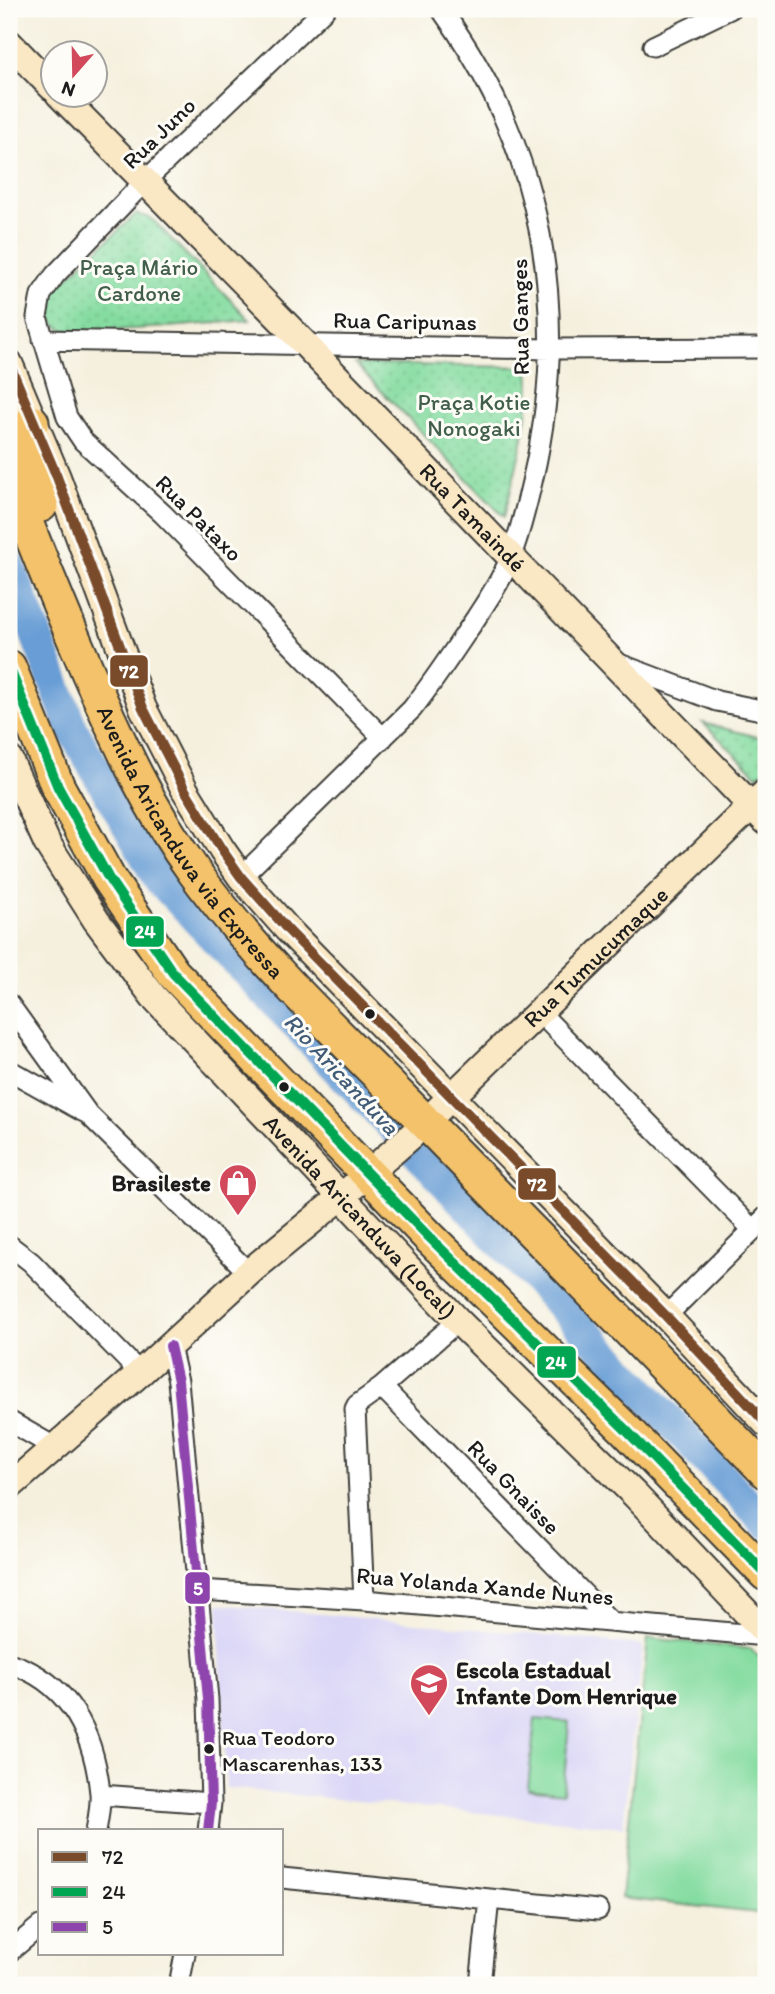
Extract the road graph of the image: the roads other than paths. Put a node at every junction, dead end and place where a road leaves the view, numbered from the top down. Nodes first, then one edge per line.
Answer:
1 (325, 9) edge
2 (441, 9) edge
3 (730, 9) edge
4 (9, 43) edge
5 (653, 46) dead end
6 (38, 73) edge
7 (74, 108) edge
8 (145, 181) junction
9 (39, 302) joint
10 (43, 340) junction
11 (304, 343) junction
12 (766, 348) edge
13 (550, 349) junction
14 (9, 363) edge
15 (32, 422) junction
16 (9, 477) edge
17 (510, 558) junction
18 (610, 661) junction
19 (9, 667) edge
20 (766, 711) edge
21 (105, 712) junction
22 (383, 738) junction
23 (9, 759) edge
24 (761, 807) edge
25 (241, 877) junction
26 (9, 1004) edge
27 (539, 1012) junction
28 (9, 1070) edge
29 (452, 1097) junction
30 (88, 1114) junction
31 (418, 1129) junction
32 (374, 1169) junction
33 (341, 1198) junction
34 (760, 1223) edge
35 (9, 1245) edge
36 (249, 1273) junction
37 (666, 1316) junction
38 (457, 1321) junction
39 (170, 1346) junction
40 (140, 1373) junction
41 (382, 1387) junction
42 (9, 1421) edge
43 (766, 1423) edge
44 (56, 1448) junction
45 (766, 1472) edge
46 (9, 1488) edge
47 (766, 1574) edge
48 (198, 1590) junction
49 (364, 1600) junction
50 (610, 1621) junction
51 (766, 1634) edge
52 (9, 1664) edge
53 (101, 1795) junction
54 (211, 1803) junction
55 (96, 1829) edge
56 (208, 1829) edge
57 (284, 1878) edge
58 (489, 1899) junction
59 (598, 1909) dead end
60 (38, 1928) edge
61 (9, 1952) edge
62 (185, 1955) edge
63 (179, 1985) edge
64 (480, 1985) edge

1 - 8 street, Rua Juno
2 - 13 street, Rua Ganges
3 - 5 street
4 - 6 main road
7 - 8 main road, Rua Tamaindé
8 - 9 street, Rua Juno
8 - 11 main road, Rua Tamaindé
9 - 10 street, Rua Pataxo
10 - 11 street, Rua Caripunas
10 - 22 street, Rua Pataxo
11 - 13 street, Rua Caripunas
11 - 17 main road, Rua Tamaindé
12 - 13 street, Rua Caripunas
13 - 17 street, Rua Ganges
14 - 15 main road
15 - 21 highway
15 - 25 main road
16 - 21 highway, Avenida Aricanduva via Expressa
17 - 18 main road, Rua Tamaindé
17 - 22 street, Rua Ganges
18 - 20 street
18 - 24 main road, Rua Tamaindé
19 - 32 highway
21 - 31 highway, Avenida Aricanduva via Expressa
22 - 25 street, Rua Ganges
23 - 33 main road, Avenida Aricanduva (Local)
24 - 27 main road, Rua Tumucumaque
25 - 29 main road
26 - 30 street
27 - 29 main road, Rua Tumucumaque
27 - 34 street
28 - 30 street
29 - 31 main road, Rua Tumucumaque
29 - 37 main road
30 - 36 street
31 - 32 main road, Rua Tumucumaque
31 - 45 highway, Avenida Aricanduva via Expressa
32 - 33 main road, Rua Tumucumaque
32 - 47 highway
33 - 36 main road, Rua Tumucumaque
33 - 38 main road, Avenida Aricanduva (Local)
34 - 37 street
35 - 40 street
36 - 39 main road, Rua Tumucumaque
37 - 43 main road
38 - 41 street
38 - 51 main road, Avenida Aricanduva (Local)
39 - 40 main road, Rua Tumucumaque
39 - 48 street
40 - 44 main road, Rua Tumucumaque
41 - 49 street
41 - 50 street, Rua Gnaisse
42 - 44 street
44 - 46 main road, Rua Tumucumaque
48 - 49 street, Rua Yolanda Xande Nunes
48 - 54 street
49 - 50 street, Rua Yolanda Xande Nunes
50 - 51 street, Rua Yolanda Xande Nunes
52 - 53 street
53 - 54 street
53 - 55 street
54 - 56 street
57 - 58 street
58 - 59 street
58 - 64 street
60 - 61 street
62 - 63 street

